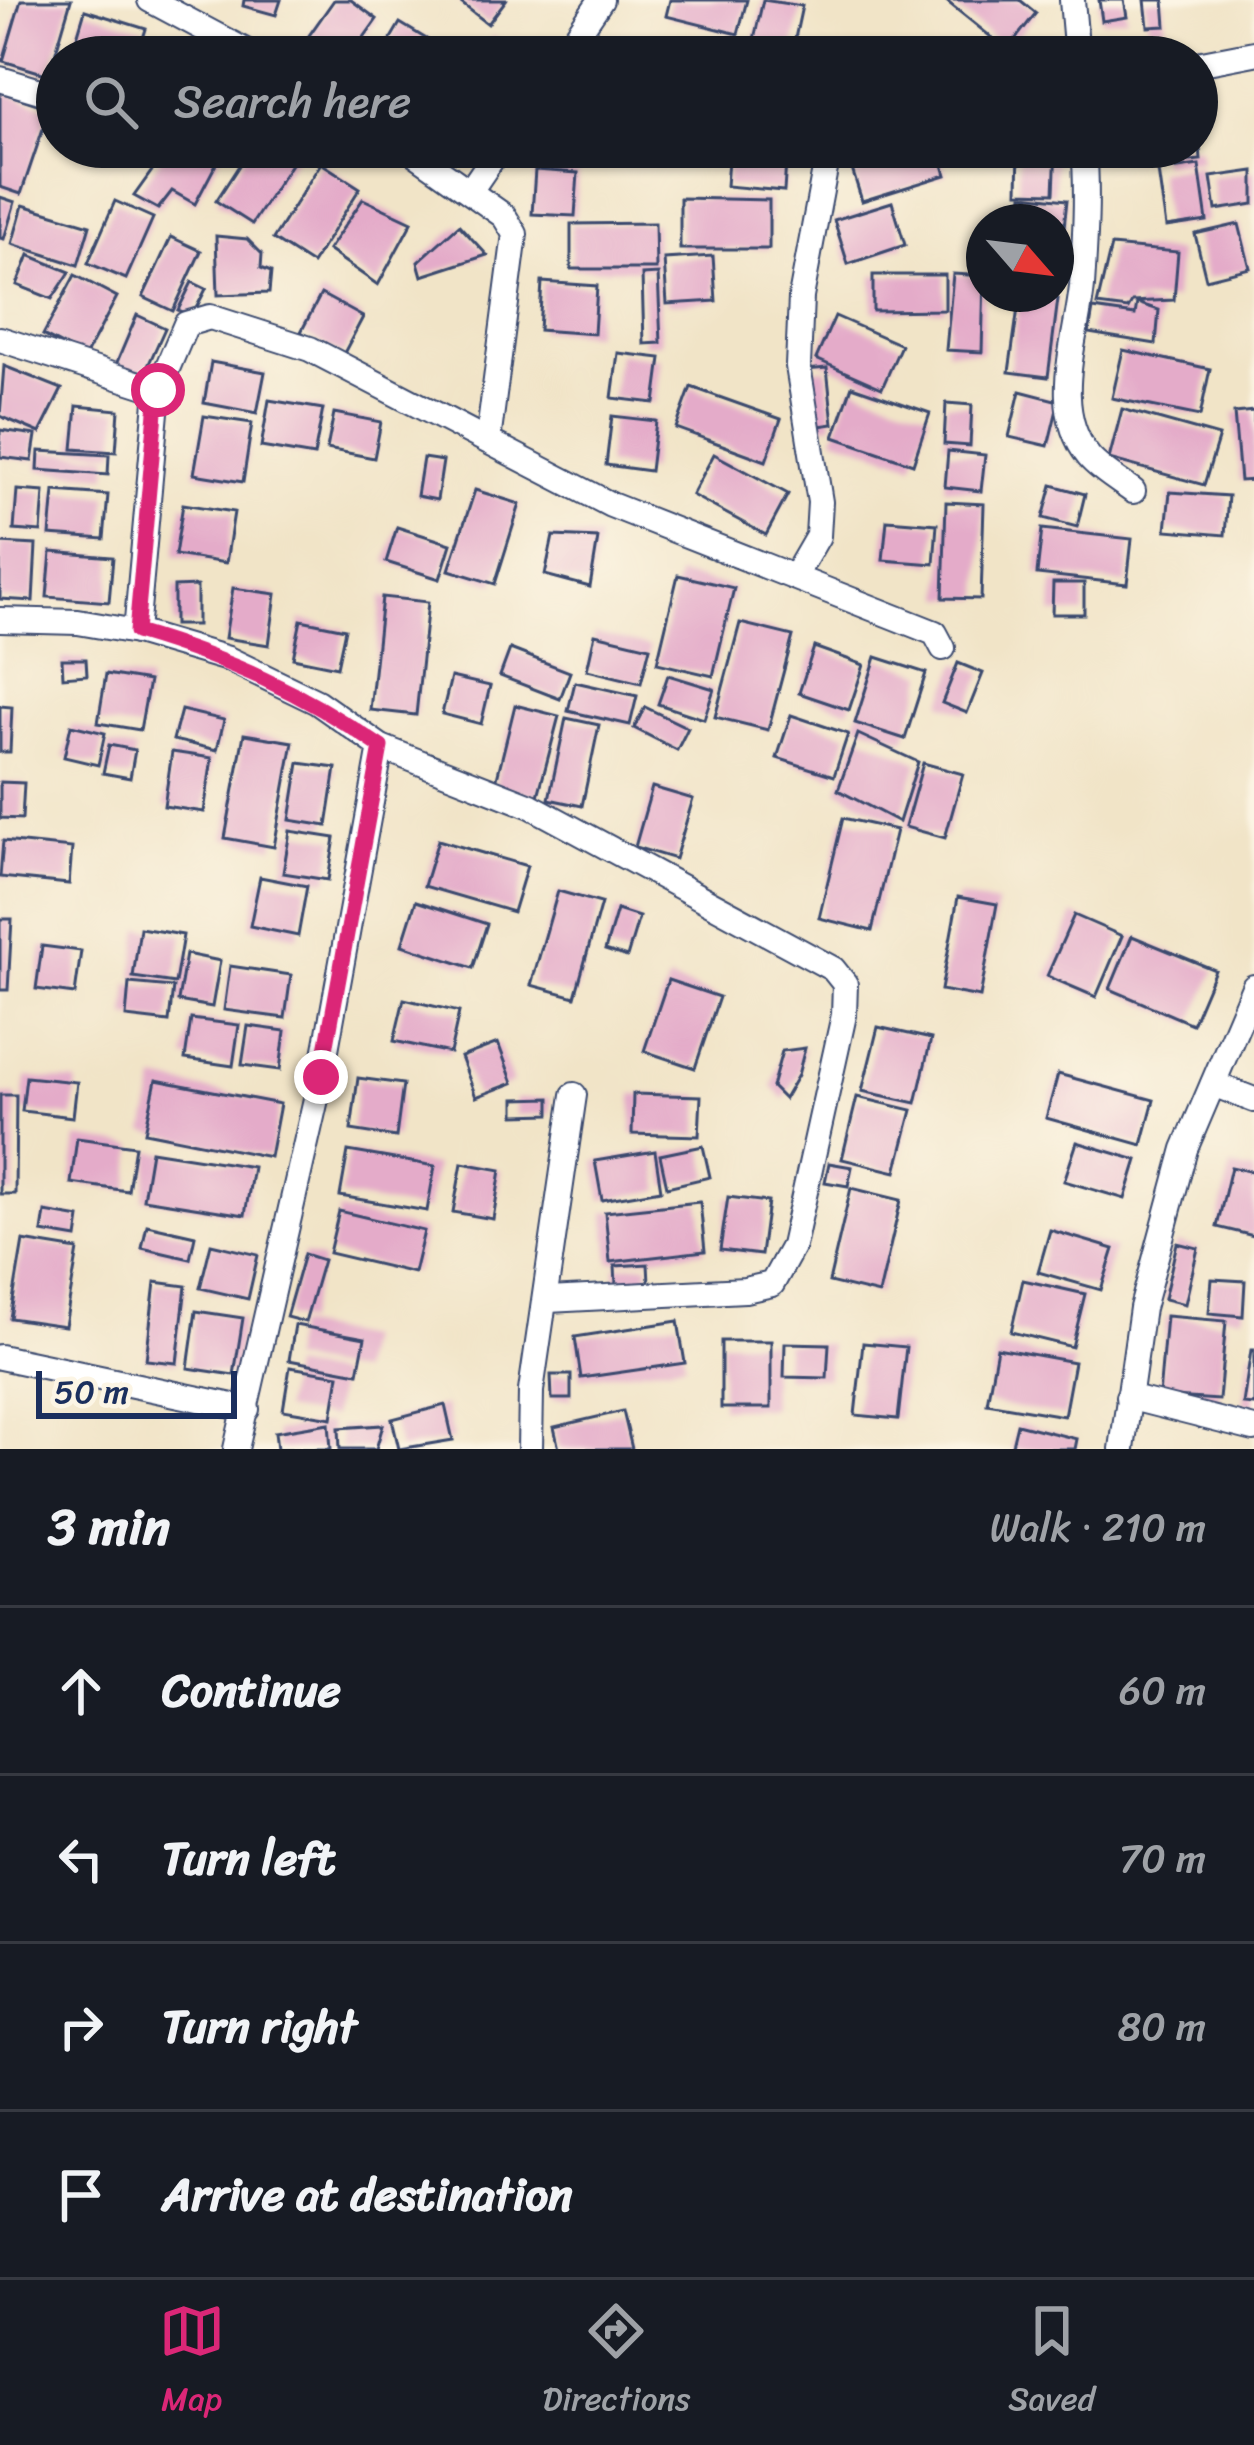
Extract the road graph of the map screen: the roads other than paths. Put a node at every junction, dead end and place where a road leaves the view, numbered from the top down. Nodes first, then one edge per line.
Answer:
1 (150, 0) edge
2 (601, 0) edge
3 (1072, 0) edge
4 (178, 8) edge
5 (223, 36) edge
6 (576, 36) edge
7 (1075, 36) edge
8 (1254, 53) edge
9 (1218, 60) edge
10 (0, 79) edge
11 (36, 90) edge
12 (437, 168) edge
13 (486, 168) edge
14 (825, 168) edge
15 (1084, 168) edge
16 (470, 191) junction
17 (0, 339) edge
18 (158, 390) junction
19 (488, 441) junction
20 (1133, 491) dead end
21 (796, 574) junction
22 (0, 620) edge
23 (136, 632) junction
24 (943, 648) dead end
25 (381, 747) junction
26 (1254, 987) edge
27 (1213, 1084) junction
28 (574, 1095) dead end
29 (1254, 1100) edge
30 (548, 1300) junction
31 (0, 1357) edge
32 (1128, 1397) junction
33 (247, 1409) junction
34 (1254, 1429) edge
35 (236, 1449) edge
36 (530, 1449) edge
37 (1122, 1449) edge

1 - 4 street
2 - 6 street
3 - 7 street
4 - 5 street
8 - 9 street
10 - 11 street
12 - 16 street
13 - 16 street
14 - 21 street
15 - 20 street
16 - 19 street
17 - 18 street
18 - 19 street
18 - 23 street
19 - 21 street
21 - 24 street
22 - 23 street
23 - 25 street
25 - 30 street
25 - 33 street
26 - 27 street
27 - 29 street
27 - 32 street
28 - 30 street
30 - 36 street
31 - 33 street
32 - 34 street
32 - 37 street
33 - 35 street

